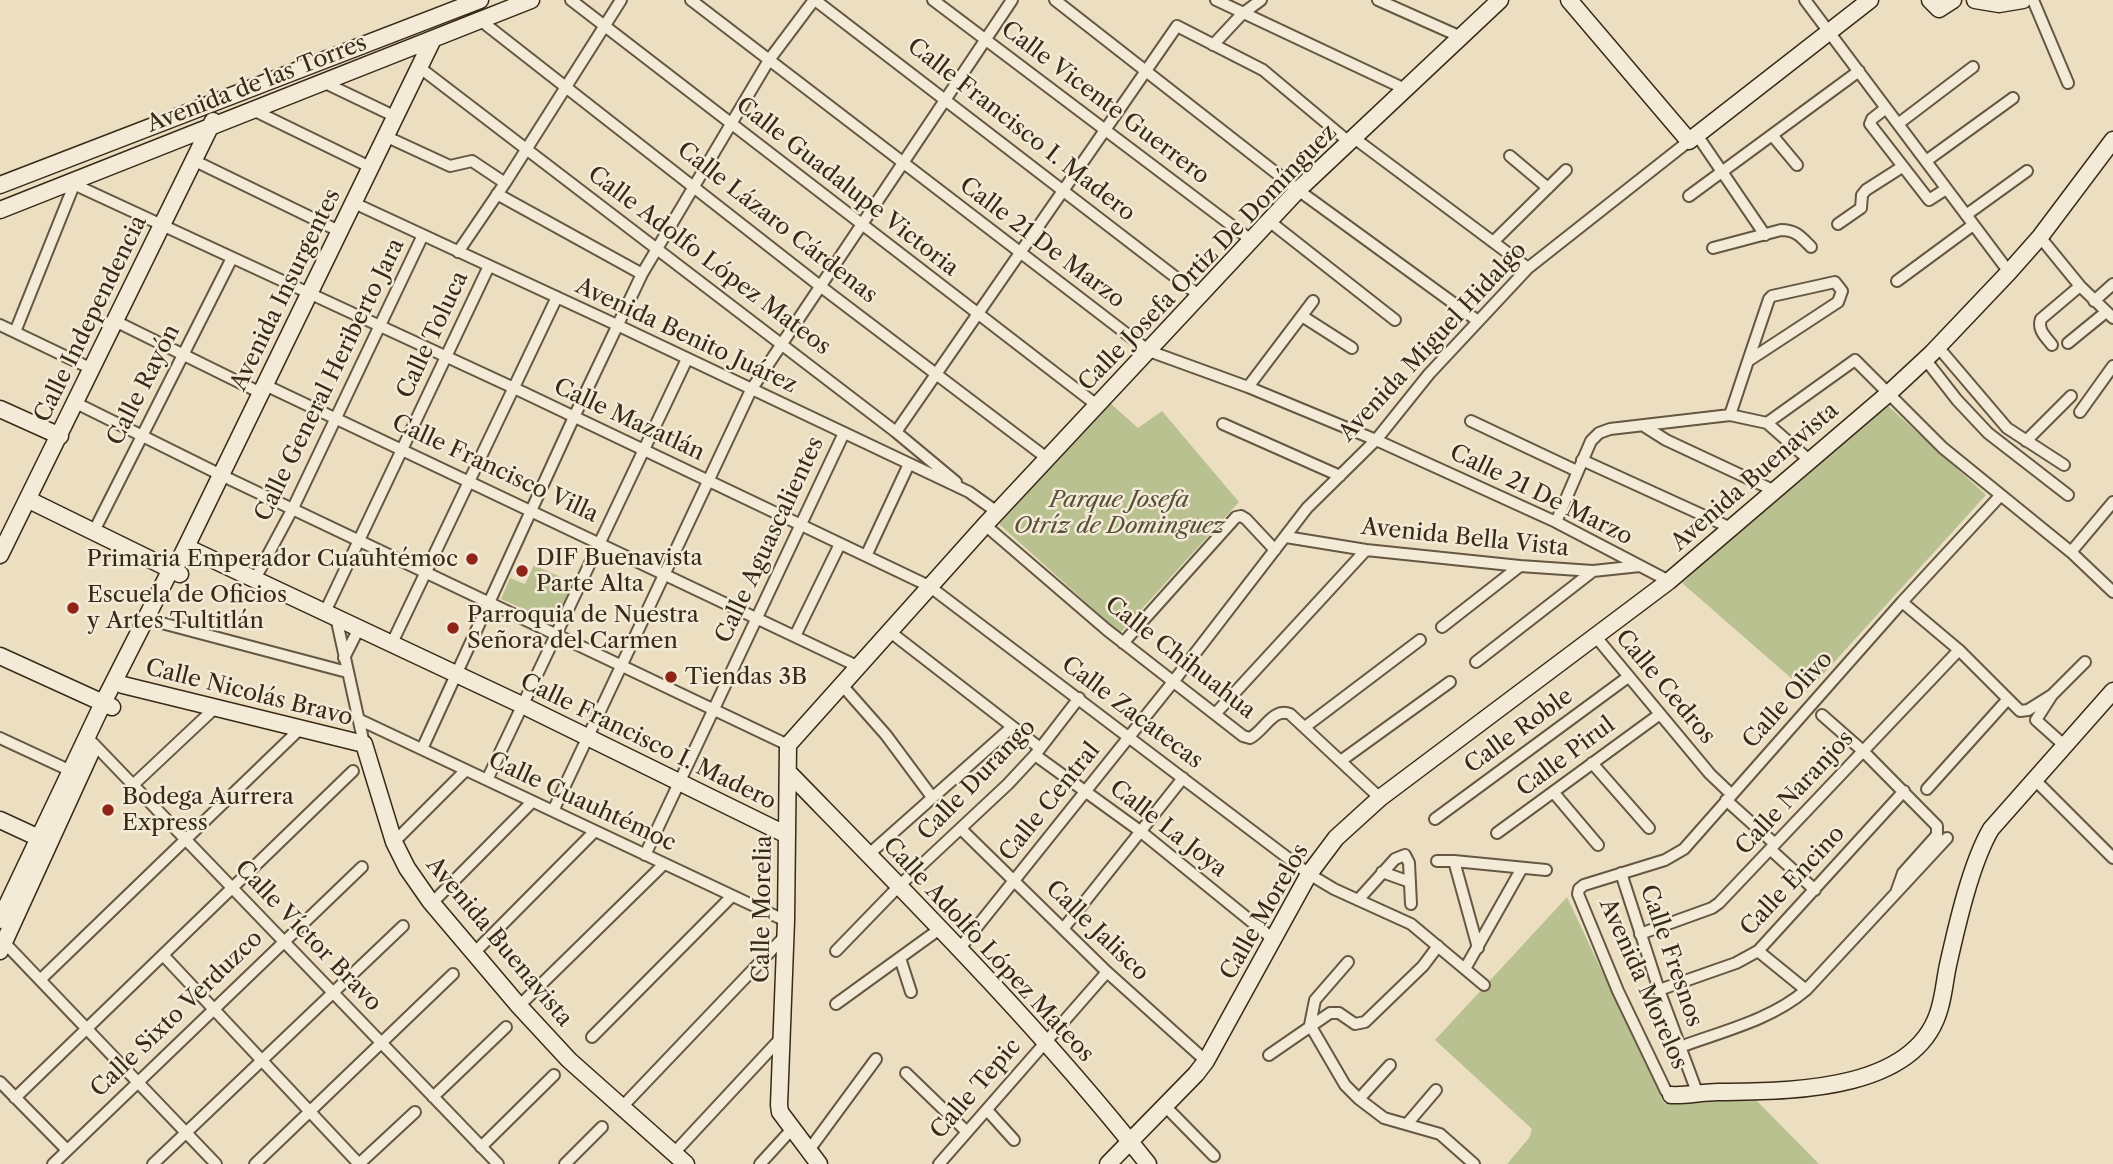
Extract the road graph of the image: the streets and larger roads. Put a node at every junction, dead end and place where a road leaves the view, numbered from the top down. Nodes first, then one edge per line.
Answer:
1 (480, 0) edge
2 (531, 0) edge
3 (571, 0) edge
4 (621, 0) edge
5 (691, 0) edge
6 (815, 0) edge
7 (933, 0) edge
8 (1012, 0) edge
9 (1055, 0) edge
10 (1216, 0) edge
11 (1261, 0) edge
12 (1378, 0) edge
13 (1500, 0) edge
14 (1569, 0) edge
15 (1805, 0) edge
16 (1870, 0) edge
17 (1930, 0) edge
18 (1953, 0) edge
19 (1975, 0) edge
20 (2022, 0) edge
21 (2033, 0) edge
22 (1242, 15) junction
23 (480, 20) junction
24 (604, 26) junction
25 (1829, 33) junction
26 (1461, 37) junction
27 (433, 39) junction
28 (986, 39) junction
29 (1213, 45) junction
30 (769, 60) junction
31 (1973, 67) dead end
32 (418, 68) junction
33 (1146, 70) junction
34 (1858, 71) junction
35 (323, 82) junction
36 (2068, 83) dead end
37 (566, 88) junction
38 (1405, 89) junction
39 (2013, 98) dead end
40 (945, 100) junction
41 (216, 102) junction
42 (1886, 108) junction
43 (253, 110) junction
44 (394, 116) junction
45 (731, 124) junction
46 (1898, 124) junction
47 (212, 126) junction
48 (1106, 128) junction
49 (1772, 135) junction
50 (385, 136) junction
51 (1693, 138) junction
52 (1352, 140) junction
53 (2113, 140) edge
54 (526, 150) junction
55 (1510, 156) dead end
56 (193, 160) junction
57 (1926, 161) junction
58 (903, 163) junction
59 (1797, 165) dead end
60 (370, 167) junction
61 (1902, 167) junction
62 (1566, 170) dead end
63 (1722, 171) junction
64 (2027, 171) dead end
65 (71, 183) junction
66 (505, 183) junction
67 (0, 185) edge
68 (692, 187) junction
69 (1548, 188) junction
70 (1946, 189) junction
71 (1063, 190) junction
72 (1298, 190) junction
73 (497, 194) junction
74 (1689, 196) dead end
75 (354, 203) junction
76 (0, 209) edge
77 (1966, 215) junction
78 (1269, 221) junction
79 (1838, 224) dead end
80 (862, 225) junction
81 (1973, 225) junction
82 (161, 226) junction
83 (341, 232) junction
84 (423, 235) junction
85 (1765, 235) junction
86 (2040, 237) junction
87 (1251, 240) junction
88 (1493, 242) junction
89 (1811, 247) dead end
90 (1713, 248) dead end
91 (657, 250) junction
92 (458, 252) junction
93 (1020, 252) junction
94 (232, 258) junction
95 (489, 266) junction
96 (1528, 268) junction
97 (2009, 272) junction
98 (642, 275) junction
99 (1897, 281) dead end
100 (2113, 284) edge
101 (820, 286) junction
102 (2080, 286) junction
103 (309, 295) junction
104 (1200, 296) junction
105 (557, 297) junction
106 (1313, 301) dead end
107 (2094, 301) junction
108 (977, 313) junction
109 (2109, 315) edge
110 (1302, 316) junction
111 (1395, 320) dead end
112 (116, 321) junction
113 (1478, 321) junction
114 (0, 325) edge
115 (617, 325) junction
116 (379, 327) junction
117 (15, 332) junction
118 (2068, 343) dead end
119 (781, 345) junction
120 (2052, 345) dead end
121 (1938, 347) junction
122 (1352, 348) dead end
123 (1149, 351) junction
124 (183, 355) junction
125 (446, 357) junction
126 (687, 359) junction
127 (1925, 359) junction
128 (1748, 361) junction
129 (2113, 366) edge
130 (92, 369) junction
131 (936, 374) junction
132 (1248, 387) junction
133 (513, 388) junction
134 (263, 389) junction
135 (751, 390) junction
136 (1888, 393) junction
137 (2071, 397) dead end
138 (76, 403) junction
139 (1098, 406) junction
140 (0, 409) edge
141 (2080, 412) dead end
142 (1730, 415) junction
143 (574, 417) junction
144 (335, 419) junction
145 (1471, 421) dead end
146 (1767, 423) junction
147 (1223, 425) dead end
148 (1644, 426) junction
149 (896, 432) junction
150 (844, 433) junction
151 (142, 435) junction
152 (60, 436) junction
153 (1376, 440) junction
154 (2026, 441) junction
155 (402, 450) junction
156 (644, 450) junction
157 (1048, 459) junction
158 (1809, 460) junction
159 (909, 464) junction
160 (2064, 465) dead end
161 (1580, 466) junction
162 (221, 475) junction
163 (1340, 476) junction
164 (709, 481) junction
165 (468, 482) junction
166 (1773, 490) junction
167 (969, 492) junction
168 (2068, 495) dead end
169 (2000, 496) junction
170 (29, 500) junction
171 (2113, 502) edge
172 (293, 508) junction
173 (531, 512) junction
174 (997, 512) junction
175 (1556, 522) junction
176 (800, 525) junction
177 (985, 525) junction
178 (1731, 528) junction
179 (94, 531) junction
180 (1286, 537) junction
181 (360, 540) junction
182 (600, 544) junction
183 (840, 544) junction
184 (1275, 550) junction
185 (1366, 550) junction
186 (2071, 552) junction
187 (0, 555) edge
188 (866, 556) junction
189 (179, 563) junction
190 (1520, 566) junction
191 (1640, 566) junction
192 (425, 571) junction
193 (1593, 571) junction
194 (664, 575) junction
195 (255, 579) junction
196 (1669, 581) junction
197 (929, 586) junction
198 (2113, 592) edge
199 (489, 602) junction
200 (1902, 602) junction
201 (330, 615) junction
202 (756, 618) junction
203 (154, 621) junction
204 (1443, 627) dead end
205 (359, 628) junction
206 (889, 631) junction
207 (556, 634) junction
208 (795, 636) junction
209 (1596, 637) junction
210 (1420, 640) dead end
211 (391, 643) junction
212 (1124, 643) junction
213 (1959, 650) junction
214 (0, 656) edge
215 (344, 659) junction
216 (1476, 662) dead end
217 (2085, 662) dead end
218 (622, 664) junction
219 (857, 666) junction
220 (347, 672) junction
221 (457, 675) junction
222 (1628, 677) junction
223 (1173, 682) junction
224 (1450, 682) dead end
225 (841, 684) junction
226 (123, 685) junction
227 (2113, 691) edge
228 (2052, 695) junction
229 (1079, 698) junction
230 (2008, 699) junction
231 (107, 705) junction
232 (522, 705) junction
233 (216, 707) junction
234 (713, 711) junction
235 (1216, 713) junction
236 (1660, 714) junction
237 (1822, 715) dead end
238 (360, 720) junction
239 (1012, 727) junction
240 (1305, 727) junction
241 (300, 729) junction
242 (588, 737) junction
243 (1128, 737) junction
244 (0, 738) edge
245 (91, 741) junction
246 (364, 744) junction
247 (788, 745) junction
248 (2065, 746) junction
249 (422, 749) junction
250 (1863, 751) junction
251 (1037, 752) junction
252 (1342, 760) junction
253 (1592, 763) junction
254 (466, 770) junction
255 (71, 771) junction
256 (353, 771) dead end
257 (789, 773) junction
258 (1183, 778) junction
259 (486, 780) junction
260 (2035, 780) junction
261 (679, 783) junction
262 (133, 785) junction
263 (1927, 789) dead end
264 (1085, 791) junction
265 (1904, 791) junction
266 (1554, 793) junction
267 (932, 797) junction
268 (1729, 797) junction
269 (1380, 798) junction
270 (532, 802) junction
271 (553, 811) junction
272 (1434, 819) dead end
273 (0, 820) edge
274 (1649, 828) dead end
275 (961, 830) junction
276 (595, 831) junction
277 (1140, 831) junction
278 (1497, 834) dead end
279 (787, 835) junction
280 (39, 838) junction
281 (186, 839) junction
282 (394, 842) junction
283 (1598, 845) dead end
284 (1773, 847) junction
285 (645, 855) junction
286 (869, 855) junction
287 (2113, 858) edge
288 (1437, 861) dead end
289 (1454, 861) junction
290 (664, 864) junction
291 (362, 867) dead end
292 (1522, 868) junction
293 (1546, 870) dead end
294 (1382, 872) junction
295 (1621, 873) junction
296 (1309, 874) junction
297 (1013, 881) junction
298 (1410, 882) junction
299 (900, 887) junction
300 (232, 888) junction
301 (1579, 889) joint
302 (1815, 890) junction
303 (732, 896) junction
304 (1358, 900) junction
305 (432, 903) junction
306 (1411, 905) dead end
307 (5, 914) edge
308 (403, 926) dead end
309 (786, 928) junction
310 (941, 928) junction
311 (1063, 929) junction
312 (1640, 934) junction
313 (1273, 939) junction
314 (283, 941) junction
315 (1, 944) edge
316 (1438, 946) junction
317 (960, 948) junction
318 (1478, 948) junction
319 (836, 951) dead end
320 (1758, 951) junction
321 (474, 953) junction
322 (163, 955) junction
323 (900, 958) junction
324 (1348, 962) dead end
325 (1466, 967) junction
326 (1107, 972) junction
327 (453, 974) dead end
328 (40, 980) junction
329 (1485, 985) dead end
330 (1659, 990) junction
331 (1806, 990) junction
332 (333, 992) junction
333 (911, 992) dead end
334 (836, 1004) dead end
335 (519, 1006) junction
336 (212, 1009) junction
337 (1310, 1025) junction
338 (506, 1027) dead end
339 (87, 1028) junction
340 (592, 1037) dead end
341 (781, 1038) junction
342 (1046, 1043) junction
343 (382, 1044) junction
344 (1680, 1047) junction
345 (1269, 1055) dead end
346 (876, 1059) dead end
347 (260, 1061) junction
348 (1206, 1061) junction
349 (1390, 1065) dead end
350 (906, 1073) dead end
351 (554, 1075) dead end
352 (0, 1082) edge
353 (137, 1082) junction
354 (1436, 1090) dead end
355 (1697, 1093) junction
356 (1671, 1095) joint
357 (433, 1097) junction
358 (15, 1098) junction
359 (1359, 1099) junction
360 (1165, 1106) junction
361 (621, 1108) junction
362 (987, 1110) junction
363 (415, 1112) dead end
364 (309, 1113) junction
365 (1407, 1124) junction
366 (601, 1128) dead end
367 (792, 1129) junction
368 (186, 1132) junction
369 (967, 1132) junction
370 (1014, 1140) dead end
371 (1130, 1141) junction
372 (481, 1147) junction
373 (67, 1150) junction
374 (809, 1150) junction
375 (1214, 1156) dead end
376 (680, 1158) edge
377 (53, 1164) edge
378 (153, 1164) edge
379 (216, 1164) edge
380 (255, 1164) edge
381 (359, 1164) edge
382 (498, 1164) edge
383 (565, 1164) edge
384 (760, 1164) edge
385 (820, 1164) edge
386 (939, 1164) edge
387 (1108, 1164) edge
388 (1148, 1164) edge
389 (1474, 1164) edge

1 - 41 street, Avenida de las Torres
2 - 23 street, Avenida de las Torres
3 - 24 street, Calle Guadalupe Victoria
4 - 24 street
5 - 30 street, Calle 21 De Marzo
6 - 30 street
6 - 40 street, Calle Francisco I. Madero
7 - 28 street, Calle Vicente Guerrero
8 - 28 street
9 - 33 street
10 - 22 street
11 - 22 street
12 - 26 street
13 - 26 street, Calle Josefa Ortiz De Domínguez
14 - 51 street
15 - 25 street
16 - 25 street, Avenida Miguel Hidalgo
17 - 18 street
19 - 20 street
21 - 36 street
22 - 29 street
22 - 38 street
23 - 27 street, Avenida de las Torres
23 - 37 street, Calle Lázaro Cárdenas
24 - 37 street
24 - 45 street, Calle Guadalupe Victoria
25 - 34 street
25 - 51 street, Avenida Miguel Hidalgo
26 - 38 street, Calle Josefa Ortiz De Domínguez
27 - 32 street, Avenida Insurgentes
27 - 35 street, Avenida de las Torres
28 - 40 street
28 - 48 street, Calle Vicente Guerrero
29 - 33 street
29 - 52 street
30 - 45 street
30 - 58 street, Calle 21 De Marzo
31 - 46 street
32 - 44 street, Avenida Insurgentes
32 - 54 street, Calle Adolfo López Mateos
33 - 48 street
33 - 72 street
34 - 42 street
34 - 49 street
35 - 43 street, Avenida de las Torres
35 - 44 street
37 - 54 street
37 - 68 street, Calle Lázaro Cárdenas
38 - 52 street, Calle Josefa Ortiz De Domínguez
39 - 57 street
40 - 58 street
40 - 71 street, Calle Francisco I. Madero
41 - 47 street, Calle Independencia
41 - 67 street, Avenida de las Torres
42 - 46 street
42 - 61 street
43 - 47 street, Avenida de las Torres
43 - 60 street
44 - 50 street, Avenida Insurgentes
45 - 68 street
45 - 80 street, Calle Guadalupe Victoria
46 - 57 street
47 - 56 street, Calle Independencia
47 - 65 street, Avenida de las Torres
48 - 71 street
48 - 87 street, Calle Vicente Guerrero
49 - 59 street
49 - 63 street
50 - 60 street, Avenida Insurgentes
50 - 66 street
51 - 63 street
51 - 96 street, Avenida Miguel Hidalgo
52 - 72 street, Calle Josefa Ortiz De Domínguez
52 - 88 street
53 - 86 street, Avenida Buenavista
54 - 66 street
54 - 91 street, Calle Adolfo López Mateos
55 - 69 street
56 - 82 street, Calle Independencia
56 - 83 street
57 - 70 street
58 - 80 street
58 - 93 street, Calle 21 De Marzo
60 - 75 street, Avenida Insurgentes
61 - 70 street
61 - 79 street
62 - 69 street
63 - 74 street
63 - 85 street
64 - 77 street
65 - 76 street, Avenida de las Torres
65 - 82 street, Calle Mazatlán
65 - 117 street
66 - 73 street
68 - 91 street
68 - 101 street, Calle Lázaro Cárdenas
69 - 88 street
70 - 77 street
71 - 93 street
71 - 104 street, Calle Francisco I. Madero
72 - 78 street, Calle Josefa Ortiz De Domínguez
72 - 113 street
73 - 92 street
73 - 98 street
75 - 83 street, Avenida Insurgentes
75 - 84 street, Avenida Benito Juárez
77 - 81 street
78 - 87 street, Calle Josefa Ortiz De Domínguez
78 - 111 street
80 - 101 street
80 - 108 street, Calle Guadalupe Victoria
81 - 97 street
81 - 99 street
82 - 94 street, Calle Mazatlán
82 - 112 street, Calle Independencia
83 - 103 street, Avenida Insurgentes
84 - 92 street, Avenida Benito Juárez
84 - 116 street, Calle General Heriberto Jara
85 - 89 street
85 - 90 street
86 - 97 street, Avenida Buenavista
86 - 102 street
87 - 104 street, Calle Josefa Ortiz De Domínguez
88 - 96 street
91 - 98 street
91 - 119 street, Calle Adolfo López Mateos
92 - 95 street, Avenida Benito Juárez
93 - 108 street
93 - 123 street, Calle 21 De Marzo
94 - 103 street, Calle Mazatlán
94 - 124 street, Calle Rayón
95 - 105 street, Avenida Benito Juárez
95 - 125 street, Calle Toluca
96 - 113 street, Avenida Miguel Hidalgo
97 - 121 street, Avenida Buenavista
98 - 115 street
100 - 107 street
101 - 119 street
101 - 131 street, Calle Lázaro Cárdenas
102 - 107 street
102 - 120 street
103 - 116 street, Calle Mazatlán
103 - 134 street, Avenida Insurgentes
104 - 123 street, Calle Josefa Ortiz De Domínguez
105 - 115 street, Avenida Benito Juárez
105 - 133 street
106 - 110 street
107 - 109 street
108 - 131 street
108 - 139 street, Calle Guadalupe Victoria
109 - 118 street
110 - 122 street
110 - 132 street
112 - 124 street, Calle Francisco Villa
112 - 130 street, Calle Independencia
113 - 153 street, Avenida Miguel Hidalgo
114 - 117 street
115 - 126 street, Avenida Benito Juárez
115 - 143 street
116 - 125 street, Calle Mazatlán
116 - 144 street, Calle General Heriberto Jara
117 - 130 street
119 - 135 street
119 - 149 street, Calle Adolfo López Mateos
121 - 127 street, Avenida Buenavista
121 - 154 street
123 - 132 street, Calle 21 De Marzo
123 - 139 street, Calle Josefa Ortiz De Domínguez
124 - 134 street, Calle Francisco Villa
124 - 151 street, Calle Rayón
125 - 133 street, Calle Mazatlán
125 - 155 street, Calle Toluca
126 - 135 street, Avenida Benito Juárez
126 - 156 street
127 - 136 street, Avenida Buenavista
127 - 168 street
128 - 128 street
128 - 142 street
129 - 141 street
130 - 138 street, Calle Independencia
131 - 149 street
131 - 157 street, Calle Lázaro Cárdenas
132 - 153 street, Calle 21 De Marzo
133 - 143 street, Calle Mazatlán
133 - 165 street
134 - 144 street, Calle Francisco Villa
134 - 162 street, Avenida Insurgentes
135 - 150 street, Avenida Benito Juárez
135 - 164 street
136 - 146 street
136 - 158 street, Avenida Buenavista
136 - 169 street
137 - 154 street
138 - 151 street
138 - 152 street, Calle Independencia
139 - 157 street, Calle Josefa Ortiz De Domínguez
140 - 152 street
142 - 146 street
142 - 148 street
143 - 156 street, Calle Mazatlán
143 - 173 street
144 - 155 street, Calle Francisco Villa
144 - 172 street, Calle General Heriberto Jara
145 - 161 street
146 - 158 street
147 - 163 street
148 - 161 street
148 - 166 street
149 - 167 street, Calle Adolfo López Mateos
150 - 159 street, Avenida Benito Juárez
150 - 176 street, Calle Aguascalientes
151 - 162 street
151 - 179 street, Calle Rayón
152 - 170 street, Calle Independencia
153 - 163 street, Avenida Miguel Hidalgo
153 - 175 street, Calle 21 De Marzo
154 - 160 street
155 - 165 street, Calle Francisco Villa
155 - 181 street, Calle Toluca
156 - 164 street, Calle Mazatlán
156 - 182 street
157 - 174 street, Calle Josefa Ortiz De Domínguez
158 - 166 street, Avenida Buenavista
159 - 167 street, Avenida Benito Juárez
159 - 188 street
161 - 175 street
161 - 178 street
162 - 172 street
162 - 189 street, Avenida Insurgentes
163 - 180 street, Avenida Miguel Hidalgo
164 - 176 street, Calle Mazatlán
164 - 194 street
165 - 173 street, Calle Francisco Villa
165 - 192 street
166 - 178 street, Avenida Buenavista
167 - 174 street, Avenida Benito Juárez
169 - 186 street
169 - 200 street, Calle Olivo
170 - 179 street, Calle Francisco I. Madero
170 - 187 street, Calle Independencia
171 - 186 street
172 - 181 street
172 - 195 street, Calle General Heriberto Jara
173 - 182 street, Calle Francisco Villa
173 - 199 street
174 - 177 street, Calle Josefa Ortiz De Domínguez
175 - 191 street, Calle 21 De Marzo
176 - 183 street, Calle Mazatlán
176 - 202 street, Calle Aguascalientes
177 - 197 street
177 - 212 street, Calle Chihuahua
178 - 196 street, Avenida Buenavista
179 - 189 street, Calle Francisco I. Madero
180 - 184 street, Avenida Miguel Hidalgo
180 - 185 street, Avenida Bella Vista
181 - 192 street
181 - 201 street, Calle Toluca
182 - 194 street, Calle Francisco Villa
182 - 207 street
183 - 188 street, Calle Mazatlán
183 - 208 street
184 - 212 street
184 - 223 street, Avenida Miguel Hidalgo
185 - 190 street, Avenida Bella Vista
185 - 235 street
186 - 198 street
188 - 197 street, Calle Mazatlán
189 - 195 street, Calle Francisco I. Madero
189 - 203 street, Avenida Insurgentes
189 - 231 street, Avenida Insurgentes
190 - 193 street, Avenida Bella Vista
190 - 204 street
191 - 193 street, Avenida Bella Vista
191 - 196 street, Calle 21 De Marzo
192 - 199 street
192 - 211 street
193 - 216 street
194 - 202 street, Calle Francisco Villa
194 - 218 street
195 - 201 street, Calle Francisco I. Madero
196 - 209 street, Avenida Buenavista
197 - 206 street
197 - 229 street, Calle Zacatecas
199 - 207 street
199 - 221 street
200 - 213 street
200 - 268 street, Calle Olivo
201 - 205 street, Calle Francisco I. Madero
201 - 215 street, Avenida Buenavista
202 - 208 street, Calle Francisco Villa
202 - 234 street, Calle Aguascalientes
203 - 220 street
203 - 226 street, Avenida Insurgentes
205 - 211 street, Calle Francisco I. Madero
205 - 215 street
206 - 219 street
206 - 239 street, Calle La Joya
207 - 218 street
207 - 232 street
208 - 219 street, Calle Francisco Villa
209 - 222 street, Calle Cedros
209 - 269 street, Avenida Buenavista
210 - 240 street
211 - 221 street, Calle Francisco I. Madero
212 - 223 street, Calle Chihuahua
213 - 230 street
213 - 250 street, Calle Naranjos
214 - 231 street
215 - 220 street, Avenida Buenavista
217 - 228 street
218 - 234 street
218 - 242 street
219 - 225 street
220 - 238 street, Avenida Buenavista
221 - 232 street, Calle Francisco I. Madero
221 - 249 street
222 - 236 street, Calle Cedros
222 - 272 street, Calle Roble
223 - 235 street, Calle Chihuahua
223 - 243 street, Calle Central
224 - 252 street
225 - 247 street
225 - 267 street
226 - 231 street, Avenida Insurgentes
226 - 233 street, Calle Nicolás Bravo
227 - 248 street, Avenida Morelos
228 - 230 street
228 - 248 street
229 - 243 street, Calle Zacatecas
229 - 251 street, Calle Durango
230 - 263 street
231 - 245 street, Avenida Insurgentes
232 - 242 street, Calle Francisco I. Madero
232 - 259 street
233 - 241 street, Calle Nicolás Bravo
233 - 262 street
234 - 247 street
234 - 261 street, Calle Aguascalientes
235 - 240 street, Calle Chihuahua
236 - 253 street, Calle Pirul
236 - 268 street, Calle Cedros
237 - 250 street
238 - 246 street, Avenida Buenavista
238 - 249 street, Calle Cuauhtémoc
239 - 251 street, Calle La Joya
239 - 267 street
240 - 252 street, Calle Chihuahua
241 - 246 street, Calle Nicolás Bravo
241 - 281 street
242 - 261 street, Calle Francisco I. Madero
242 - 271 street
243 - 258 street, Calle Zacatecas
243 - 264 street, Calle Central
244 - 255 street
245 - 255 street, Avenida Insurgentes
245 - 262 street, Calle Víctor Bravo
245 - 307 street, Avenida Insurgentes
246 - 282 street, Avenida Buenavista
247 - 257 street, Calle Morelia
248 - 260 street, Avenida Morelos
249 - 254 street, Calle Cuauhtémoc
250 - 265 street
250 - 284 street, Calle Naranjos
251 - 264 street, Calle La Joya
251 - 275 street, Calle Durango
252 - 269 street, Calle Chihuahua
253 - 266 street, Calle Pirul
253 - 274 street
254 - 259 street, Calle Cuauhtémoc
254 - 282 street
255 - 280 street, Avenida Insurgentes
256 - 300 street
257 - 279 street, Calle Morelia
257 - 286 street, Calle Adolfo López Mateos
258 - 277 street
258 - 296 street, Calle Zacatecas
259 - 270 street, Calle Cuauhtémoc
260 - 287 street
260 - 355 street, Avenida Morelos
261 - 279 street, Calle Francisco I. Madero
261 - 285 street, Calle Aguascalientes
262 - 281 street, Calle Víctor Bravo
264 - 277 street, Calle La Joya
264 - 297 street, Calle Central
265 - 302 street, Calle Encino
265 - 331 street
266 - 278 street, Calle Pirul
266 - 283 street
267 - 286 street
268 - 284 street, Calle Cedros
268 - 295 street, Calle Olivo
269 - 296 street, Calle Morelos
270 - 271 street, Calle Cuauhtémoc
270 - 305 street
271 - 276 street, Calle Cuauhtémoc
273 - 280 street
275 - 297 street, Calle Jalisco
275 - 299 street, Calle Durango
276 - 285 street, Calle Cuauhtémoc
276 - 321 street
277 - 311 street
277 - 313 street, Calle La Joya
279 - 309 street, Calle Morelia
280 - 307 street, Avenida Insurgentes
281 - 300 street, Calle Víctor Bravo
281 - 328 street
282 - 305 street, Avenida Buenavista
284 - 302 street, Calle Cedros
284 - 312 street, Calle Naranjos
285 - 290 street, Calle Cuauhtémoc
286 - 299 street, Calle Adolfo López Mateos
288 - 289 street
289 - 292 street
289 - 318 street
290 - 303 street, Calle Cuauhtémoc
290 - 335 street
291 - 314 street, Calle Sixto Verduzco
292 - 293 street
292 - 318 street
294 - 298 street
294 - 298 street
294 - 304 street
295 - 301 street, Calle Olivo
295 - 312 street, Calle Fresnos
296 - 304 street
296 - 313 street, Calle Morelos
297 - 311 street, Calle Jalisco
297 - 317 street, Calle Central
298 - 306 street
299 - 310 street, Calle Adolfo López Mateos
299 - 319 street, Calle Durango
300 - 314 street, Calle Víctor Bravo
300 - 322 street
301 - 356 street, Avenida Morelos
302 - 320 street, Calle Encino
303 - 309 street, Calle Cuauhtémoc
303 - 340 street
304 - 316 street
305 - 321 street, Avenida Buenavista
307 - 315 street, Avenida Insurgentes
308 - 332 street
309 - 341 street, Calle Morelia
309 - 361 street
310 - 317 street, Calle Adolfo López Mateos
310 - 323 street
311 - 326 street, Calle Jalisco
312 - 330 street, Calle Fresnos
313 - 348 street, Calle Morelos
314 - 332 street, Calle Víctor Bravo
314 - 336 street, Calle Sixto Verduzco
315 - 328 street
316 - 325 street
316 - 337 street
317 - 342 street, Calle Adolfo López Mateos
318 - 325 street
320 - 330 street, Calle Encino
320 - 331 street
321 - 335 street, Avenida Buenavista
322 - 336 street
322 - 339 street
323 - 333 street
323 - 334 street
324 - 337 street
325 - 329 street
326 - 342 street, Calle Tepic
326 - 348 street, Calle Jalisco
327 - 343 street
328 - 339 street
330 - 344 street, Calle Fresnos
331 - 344 street
332 - 343 street, Calle Víctor Bravo
332 - 347 street
335 - 361 street, Avenida Buenavista
336 - 347 street
336 - 353 street, Calle Sixto Verduzco
337 - 345 street
337 - 359 street
338 - 357 street
339 - 353 street
339 - 358 street
341 - 367 street, Calle Morelia
341 - 376 street
342 - 362 street, Calle Tepic
342 - 371 street, Calle Adolfo López Mateos
343 - 357 street, Calle Víctor Bravo
343 - 364 street
344 - 355 street, Calle Fresnos
346 - 374 street
347 - 364 street
347 - 368 street
348 - 360 street, Calle Morelos
349 - 359 street
350 - 369 street
351 - 372 street
352 - 358 street
353 - 368 street
353 - 373 street, Calle Sixto Verduzco
354 - 365 street
355 - 356 street, Avenida Morelos
357 - 372 street, Calle Víctor Bravo
358 - 373 street
359 - 365 street
360 - 371 street, Calle Morelos
360 - 375 street
361 - 376 street, Avenida Buenavista
362 - 369 street, Calle Tepic
362 - 370 street
363 - 381 street
364 - 380 street
364 - 381 street
365 - 389 street
366 - 383 street
367 - 374 street
367 - 384 street
368 - 378 street
368 - 379 street
369 - 386 street, Calle Tepic
371 - 387 street, Calle Morelos
371 - 388 street, Calle Adolfo López Mateos
372 - 382 street, Calle Víctor Bravo
373 - 377 street, Calle Sixto Verduzco
374 - 385 street

